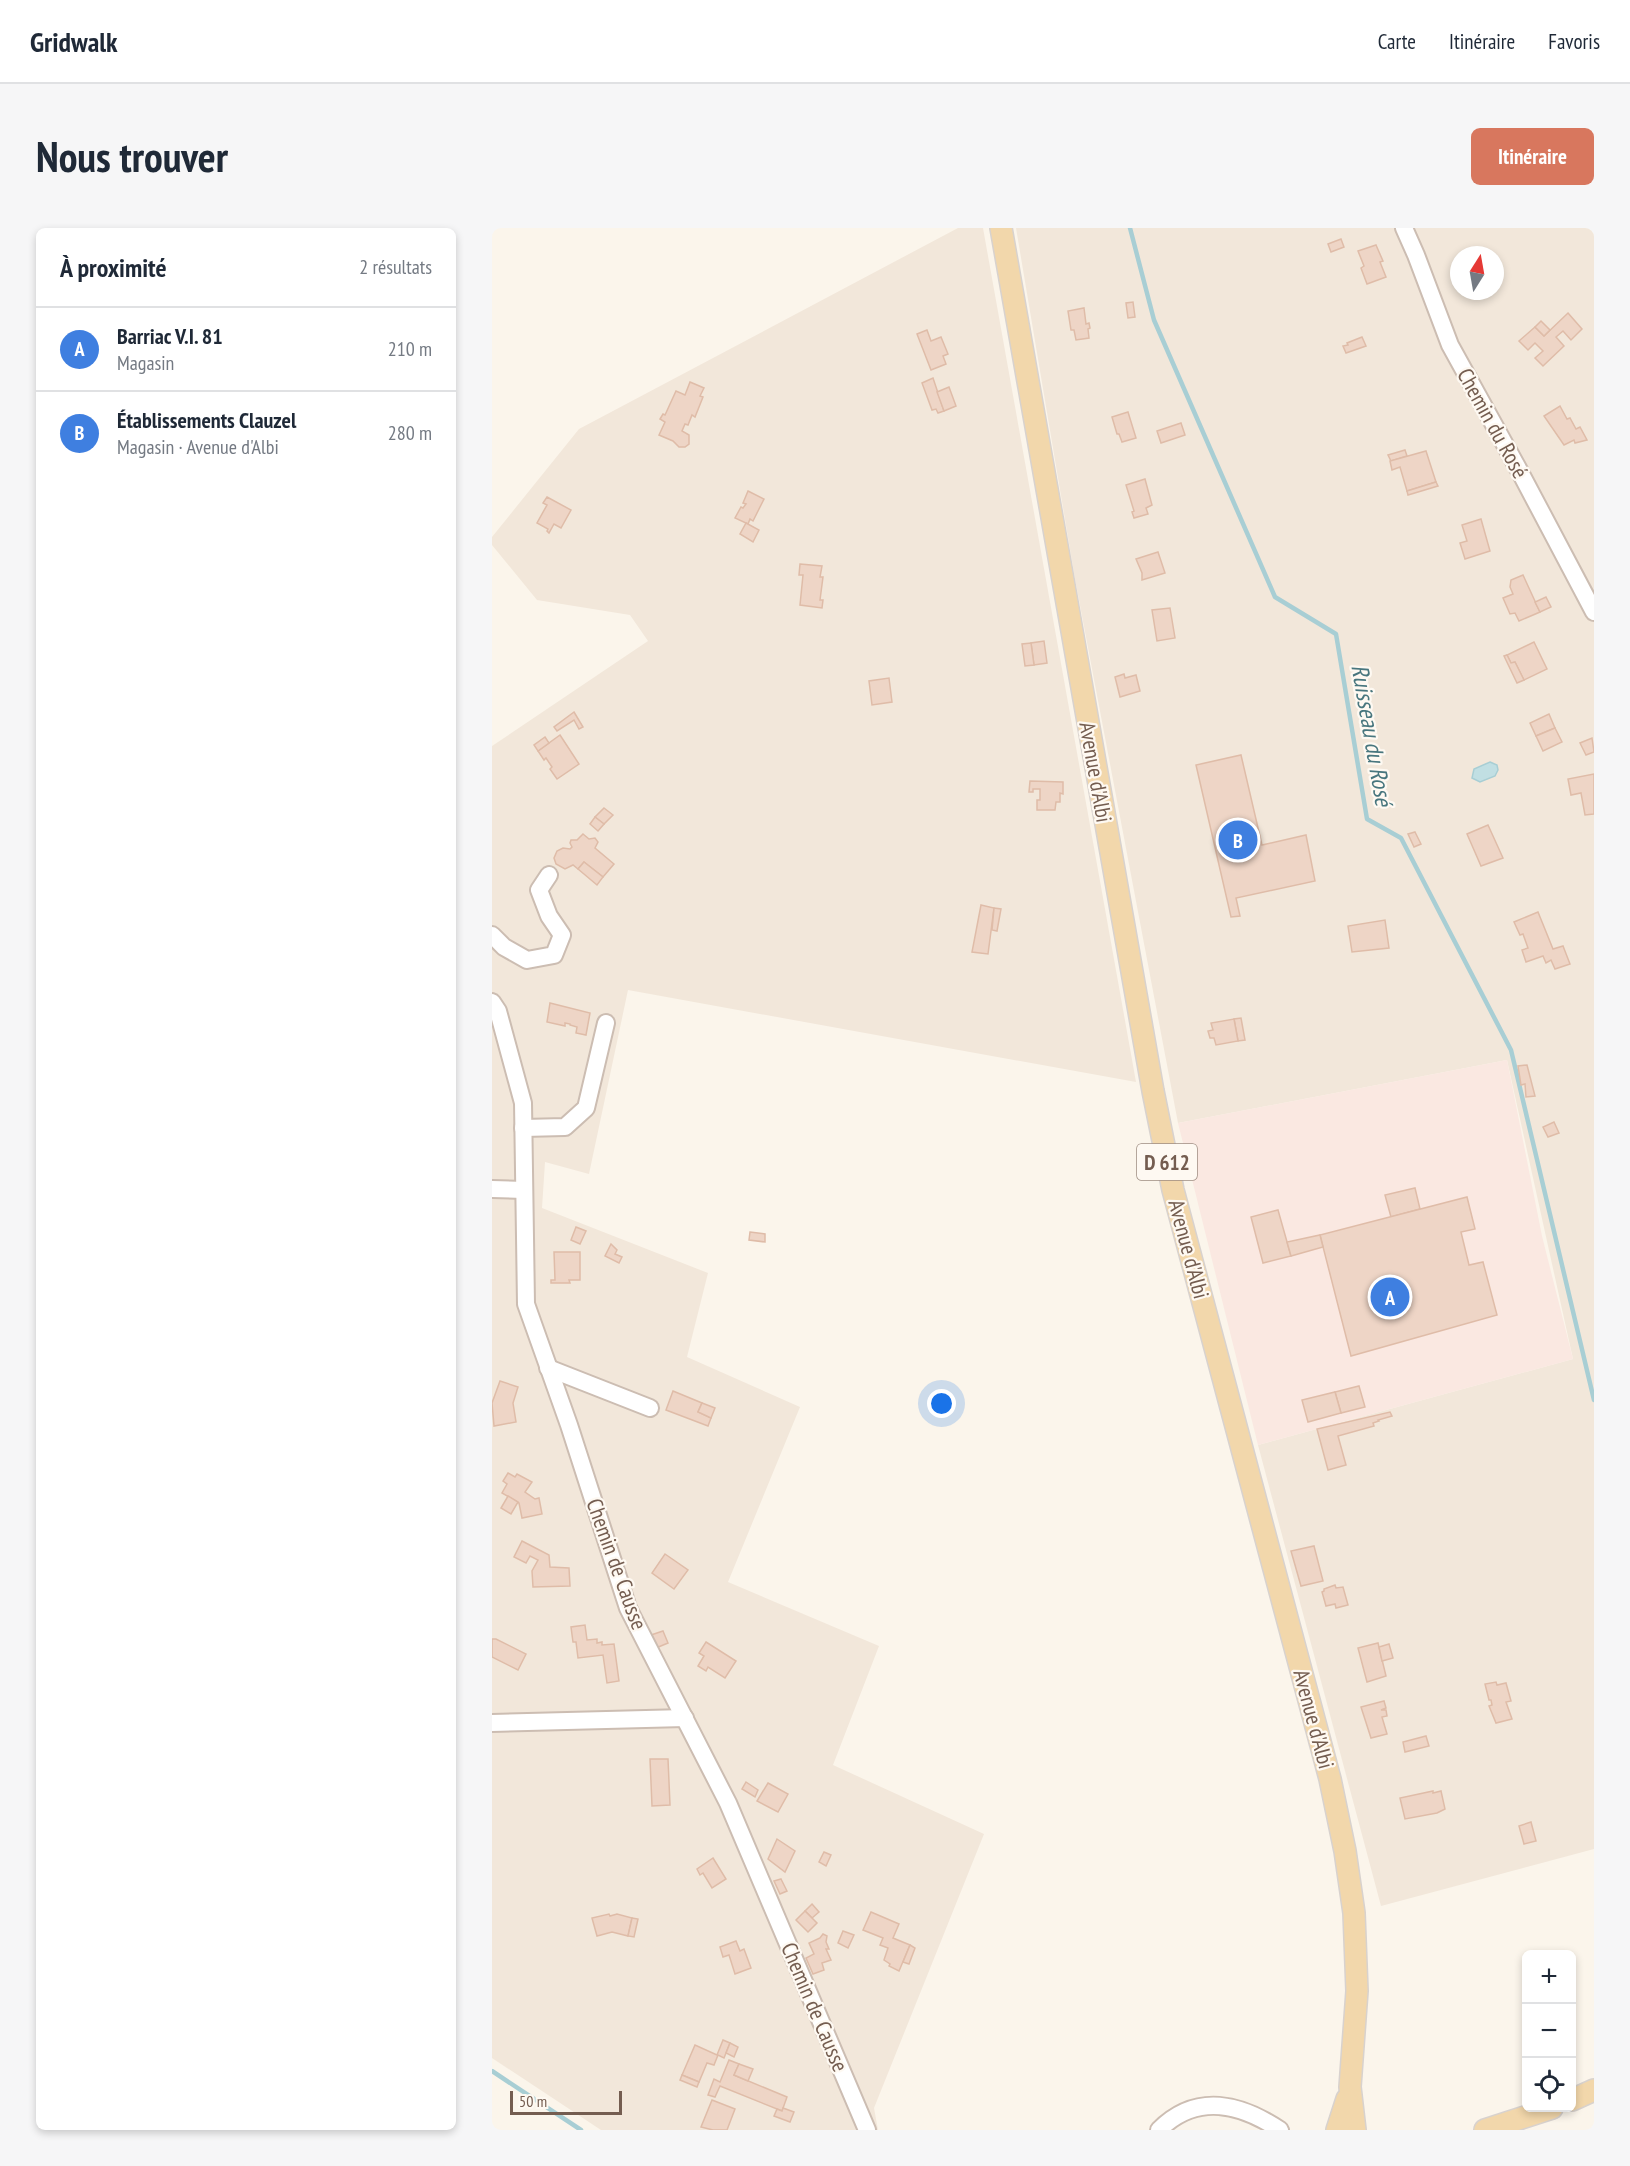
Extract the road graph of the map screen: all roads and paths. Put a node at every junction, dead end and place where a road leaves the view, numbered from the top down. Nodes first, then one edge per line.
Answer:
1 (1001, 228) edge
2 (1404, 228) edge
3 (1594, 612) edge
4 (549, 875) dead end
5 (492, 935) edge
6 (492, 1002) edge
7 (606, 1023) dead end
8 (523, 1128) junction
9 (492, 1189) edge
10 (524, 1190) junction
11 (548, 1368) junction
12 (650, 1408) dead end
13 (685, 1718) junction
14 (492, 1723) edge
15 (1350, 2087) junction
16 (1594, 2090) edge
17 (1576, 2098) edge
18 (1540, 2112) edge
19 (867, 2130) edge
20 (1159, 2130) edge
21 (1280, 2130) edge
22 (1337, 2130) edge
23 (1355, 2130) edge
24 (1485, 2130) edge

1 - 15 main road, Avenue d'Albi / D 612
2 - 3 street, Chemin du Rosé
4 - 5 street
6 - 8 street, Chemin de Causse
7 - 8 street
8 - 10 street, Chemin de Causse
9 - 10 street
10 - 11 street, Chemin de Causse
11 - 12 street
11 - 13 street, Chemin de Causse
13 - 14 street
13 - 19 street, Chemin de Causse
15 - 22 main road, Avenue d'Albi / D 612
15 - 23 main road, Avenue d'Albi / D 612
16 - 17 main road
18 - 24 main road
20 - 21 street

